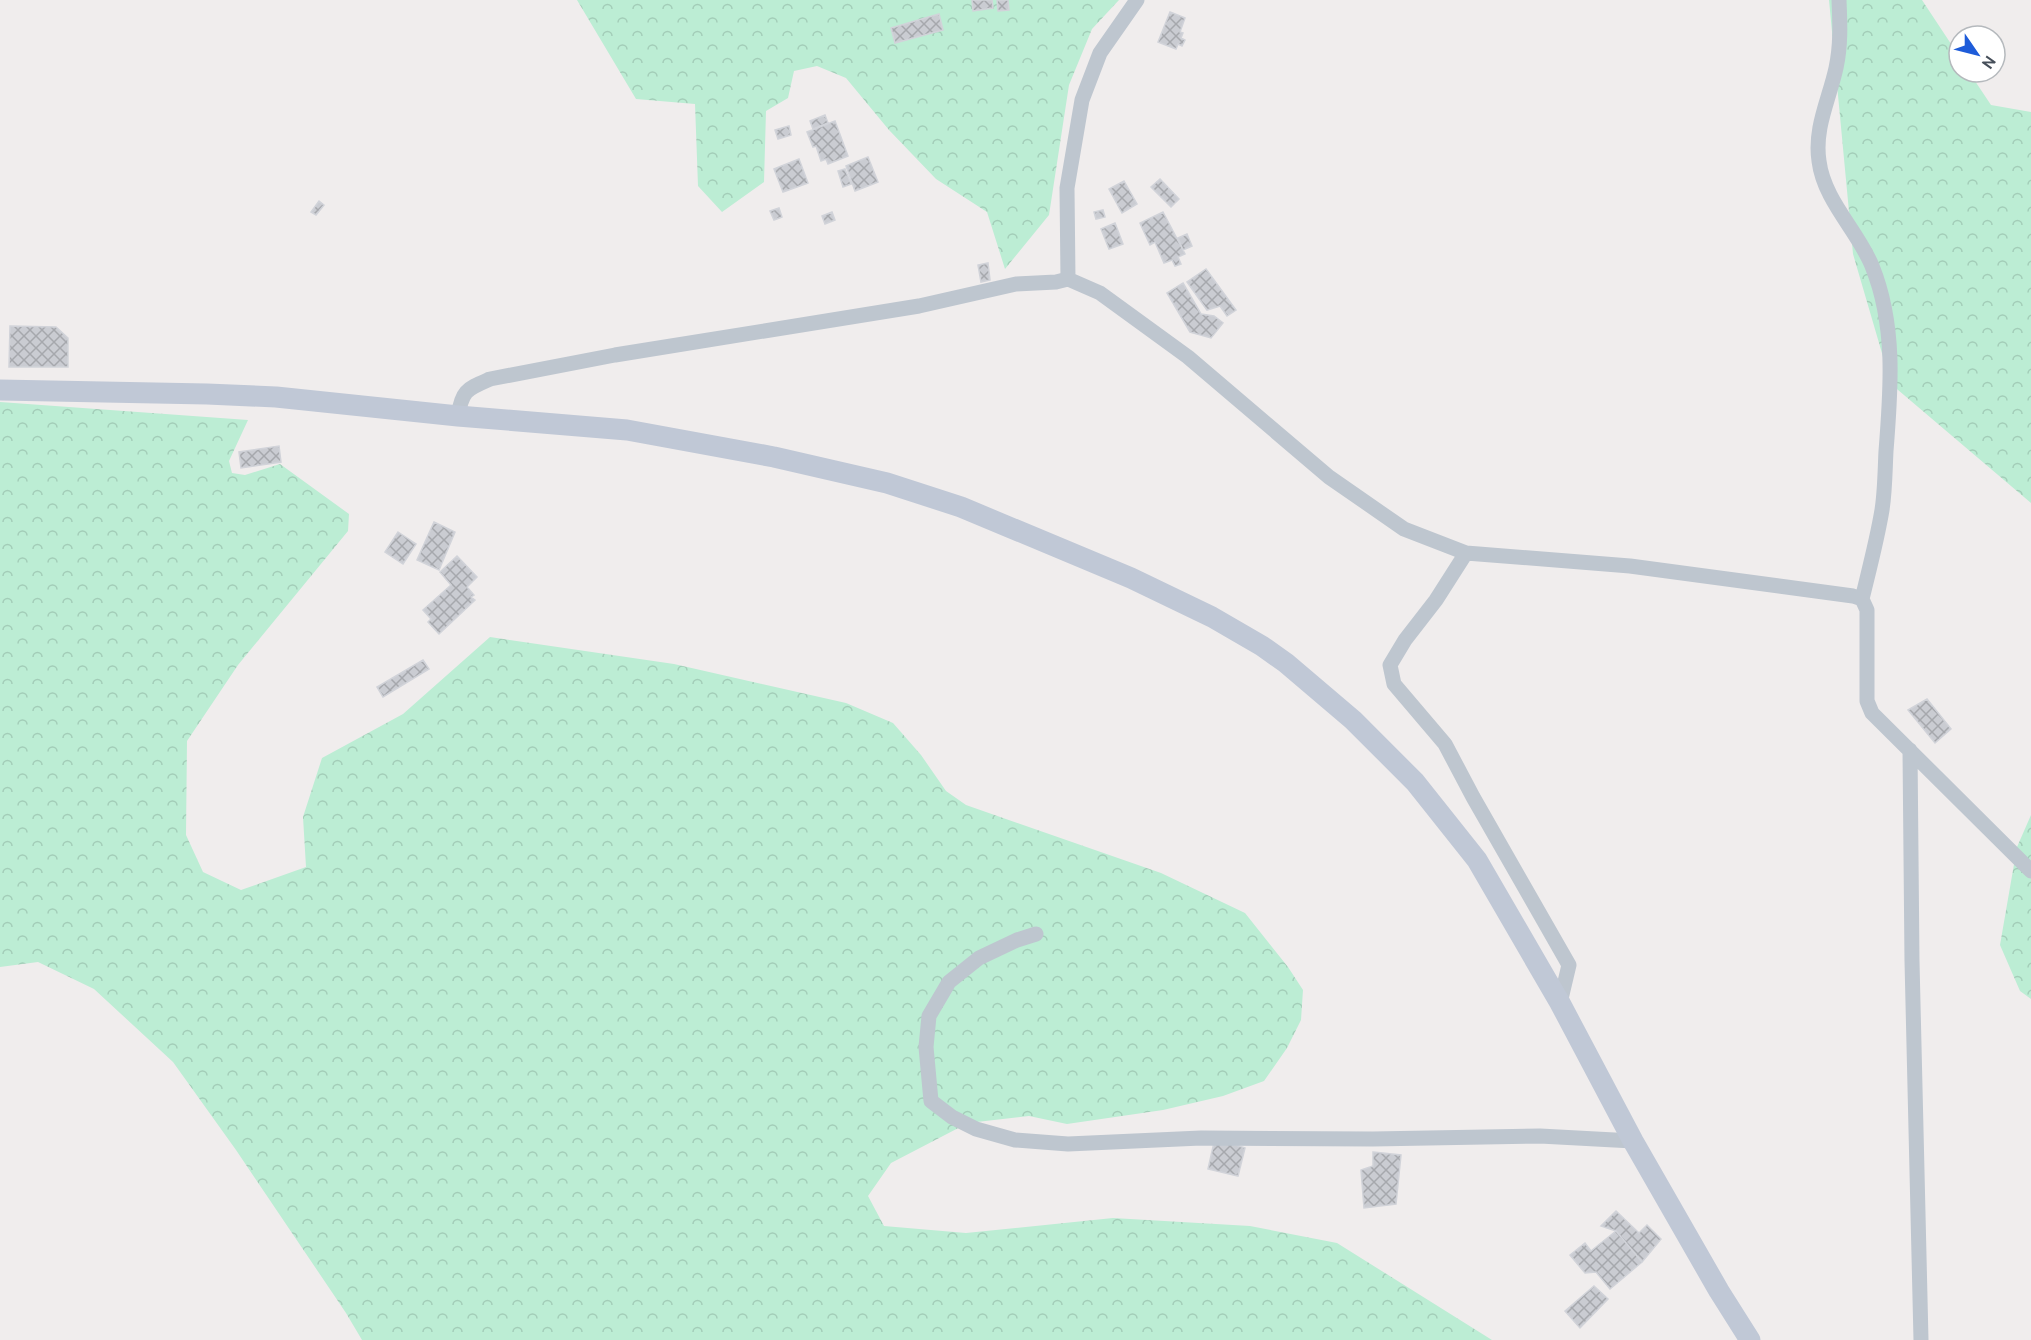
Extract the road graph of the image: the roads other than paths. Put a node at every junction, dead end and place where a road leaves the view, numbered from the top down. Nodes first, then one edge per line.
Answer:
1 (1137, 0) edge
2 (1839, 0) edge
3 (1068, 279) junction
4 (0, 390) edge
5 (458, 416) junction
6 (1466, 553) junction
7 (1862, 599) junction
8 (1910, 750) junction
9 (2031, 871) edge
10 (1036, 934) dead end
11 (1560, 1003) junction
12 (1633, 1141) junction
13 (1750, 1340) edge
14 (1922, 1340) edge

1 - 3 street
2 - 7 street
3 - 5 street
3 - 6 street
4 - 5 street
5 - 11 street
6 - 7 street
6 - 11 street
7 - 8 street
8 - 9 street
8 - 14 street
10 - 12 street
11 - 12 street
12 - 13 street

